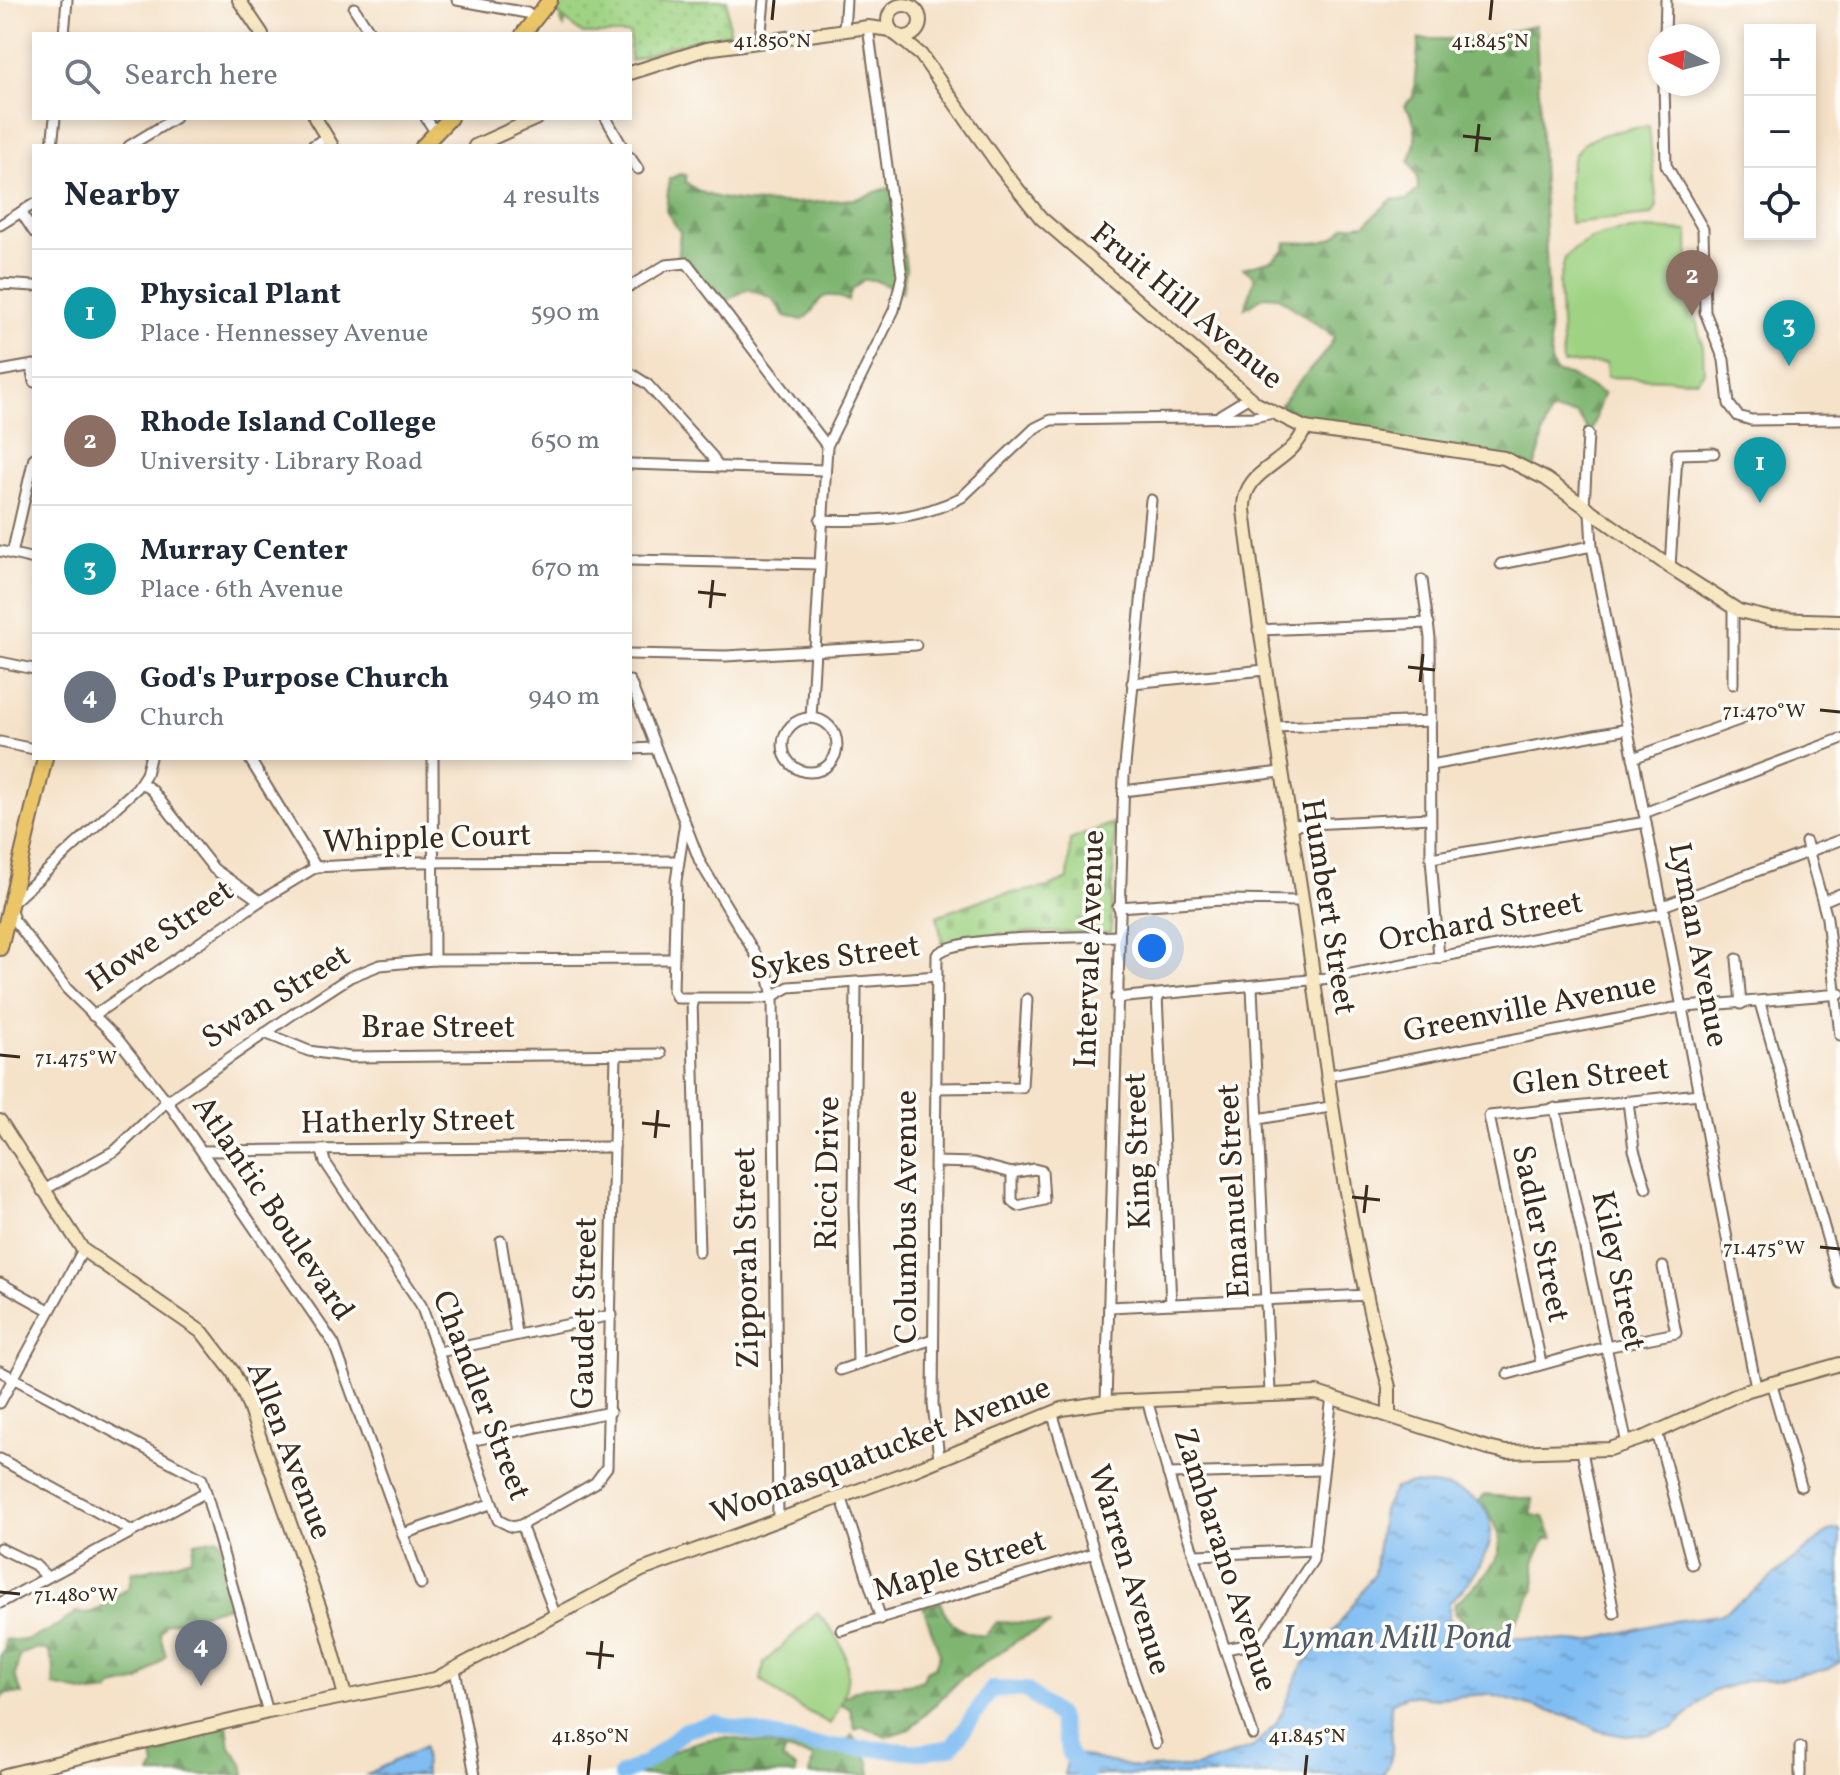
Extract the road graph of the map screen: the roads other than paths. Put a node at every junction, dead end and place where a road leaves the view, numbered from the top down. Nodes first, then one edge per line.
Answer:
1 (67, 0) edge
2 (239, 0) edge
3 (457, 0) edge
4 (550, 0) edge
5 (764, 0) edge
6 (846, 0) edge
7 (918, 0) edge
8 (1666, 0) edge
9 (354, 8) dead end
10 (895, 18) edge
11 (535, 19) junction
12 (919, 24) junction
13 (1665, 24) edge
14 (868, 27) junction
15 (844, 31) junction
16 (64, 32) edge
17 (261, 32) edge
18 (370, 32) edge
19 (525, 32) edge
20 (760, 41) junction
21 (921, 55) junction
22 (632, 72) edge
23 (1664, 96) edge
24 (55, 120) edge
25 (172, 120) edge
26 (316, 120) edge
27 (427, 120) edge
28 (448, 120) edge
29 (533, 120) edge
30 (607, 120) edge
31 (436, 133) junction
32 (330, 142) edge
33 (52, 144) edge
34 (132, 144) edge
35 (425, 144) edge
36 (479, 144) edge
37 (621, 144) edge
38 (632, 160) edge
39 (638, 169) dead end
40 (32, 205) edge
41 (21, 212) junction
42 (0, 225) edge
43 (32, 229) edge
44 (0, 284) edge
45 (632, 285) edge
46 (32, 286) edge
47 (32, 366) edge
48 (0, 371) edge
49 (632, 374) edge
50 (1248, 398) junction
51 (1273, 413) junction
52 (1220, 415) junction
53 (1840, 419) edge
54 (1305, 428) junction
55 (1588, 434) dead end
56 (827, 446) junction
57 (1714, 453) dead end
58 (632, 464) edge
59 (32, 467) edge
60 (718, 467) junction
61 (824, 470) junction
62 (1151, 500) dead end
63 (1587, 509) junction
64 (820, 520) junction
65 (1592, 546) junction
66 (0, 551) edge
67 (12, 554) junction
68 (32, 559) edge
69 (632, 560) edge
70 (819, 564) junction
71 (1501, 564) dead end
72 (1670, 567) junction
73 (1422, 580) dead end
74 (1733, 607) junction
75 (1840, 621) edge
76 (1429, 623) junction
77 (1258, 630) junction
78 (916, 645) dead end
79 (815, 651) junction
80 (632, 654) edge
81 (0, 662) edge
82 (32, 669) edge
83 (1265, 670) junction
84 (1132, 683) junction
85 (1733, 684) dead end
86 (632, 686) edge
87 (1751, 712) dead end
88 (811, 718) junction
89 (1431, 721) junction
90 (1274, 727) junction
91 (1628, 729) junction
92 (1840, 739) edge
93 (0, 742) edge
94 (656, 748) junction
95 (32, 749) edge
96 (632, 749) edge
97 (1633, 758) junction
98 (44, 760) edge
99 (149, 760) edge
100 (254, 760) edge
101 (433, 760) edge
102 (1431, 765) junction
103 (1281, 772) junction
104 (142, 783) junction
105 (1123, 791) junction
106 (1645, 817) junction
107 (1430, 818) junction
108 (685, 822) junction
109 (1290, 825) junction
110 (1840, 840) edge
111 (1807, 847) junction
112 (1431, 858) junction
113 (678, 861) junction
114 (432, 862) junction
115 (316, 867) junction
116 (1840, 894) edge
117 (260, 901) junction
118 (1302, 901) junction
119 (1823, 901) junction
120 (5, 904) edge
121 (1118, 907) junction
122 (1664, 909) junction
123 (1117, 936) junction
124 (0, 948) edge
125 (1439, 958) junction
126 (673, 959) junction
127 (1737, 959) dead end
128 (434, 960) junction
129 (937, 976) junction
130 (1314, 981) junction
131 (856, 983) junction
132 (1252, 987) junction
133 (1838, 994) edge
134 (1157, 995) junction
135 (773, 996) junction
136 (1116, 998) junction
137 (692, 999) junction
138 (1027, 999) dead end
139 (1760, 1003) junction
140 (1741, 1004) junction
141 (1683, 1007) junction
142 (93, 1016) junction
143 (265, 1033) junction
144 (1840, 1035) edge
145 (616, 1054) junction
146 (661, 1054) dead end
147 (1326, 1076) junction
148 (935, 1088) junction
149 (1699, 1094) junction
150 (167, 1101) junction
151 (1628, 1101) junction
152 (1330, 1107) junction
153 (1555, 1108) junction
154 (1489, 1116) joint
155 (1258, 1119) junction
156 (0, 1121) edge
157 (614, 1147) junction
158 (202, 1151) junction
159 (322, 1151) junction
160 (936, 1162) junction
161 (1012, 1173) junction
162 (1646, 1188) dead end
163 (42, 1191) junction
164 (501, 1241) dead end
165 (83, 1250) junction
166 (699, 1252) dead end
167 (1663, 1267) dead end
168 (0, 1283) edge
169 (1840, 1283) edge
170 (1368, 1295) junction
171 (1266, 1300) junction
172 (1171, 1304) junction
173 (1109, 1307) junction
174 (49, 1310) junction
175 (612, 1315) junction
176 (516, 1333) junction
177 (933, 1339) junction
178 (1606, 1347) junction
179 (439, 1352) junction
180 (858, 1362) junction
181 (1541, 1363) junction
182 (1840, 1364) edge
183 (840, 1370) dead end
184 (0, 1371) edge
185 (1508, 1374) dead end
186 (14, 1378) junction
187 (1771, 1382) junction
188 (1756, 1387) junction
189 (1270, 1393) junction
190 (1332, 1396) junction
191 (1147, 1400) junction
192 (1106, 1402) junction
193 (0, 1403) edge
194 (610, 1412) junction
195 (1052, 1412) junction
196 (1389, 1415) junction
197 (1657, 1432) junction
198 (470, 1441) junction
199 (1627, 1444) junction
200 (1582, 1451) junction
201 (939, 1458) junction
202 (0, 1459) edge
203 (1321, 1470) junction
204 (1168, 1474) junction
205 (1801, 1486) dead end
206 (206, 1492) junction
207 (841, 1496) junction
208 (490, 1504) junction
209 (778, 1520) junction
210 (521, 1525) junction
211 (132, 1531) junction
212 (403, 1534) junction
213 (0, 1548) edge
214 (1315, 1550) junction
215 (1094, 1553) junction
216 (1196, 1555) junction
217 (1692, 1564) dead end
218 (47, 1577) junction
219 (421, 1584) dead end
220 (0, 1603) edge
221 (1614, 1613) dead end
222 (555, 1614) junction
223 (881, 1619) junction
224 (841, 1630) dead end
225 (1225, 1649) junction
226 (455, 1670) junction
227 (345, 1696) junction
228 (268, 1712) junction
229 (1253, 1735) dead end
230 (1156, 1743) dead end
231 (1800, 1747) dead end
232 (5, 1775) edge
233 (475, 1775) edge
234 (1800, 1775) edge

1 - 16 street
2 - 17 street
3 - 11 street
4 - 11 main road
5 - 20 street
6 - 15 street
7 - 12 street, Fruit Hill Avenue
8 - 13 street
9 - 18 street
10 - 12 street
10 - 12 street
10 - 14 street
10 - 21 street, Fruit Hill Avenue
11 - 19 main road
12 - 21 street, Fruit Hill Avenue
14 - 15 street
14 - 56 street
15 - 20 street
20 - 22 street
21 - 50 street, Fruit Hill Avenue
23 - 53 street
24 - 33 street
25 - 34 street
26 - 32 street
27 - 31 street
28 - 31 main road
29 - 36 street
30 - 37 street
31 - 35 main road
38 - 39 street
40 - 41 street
41 - 42 street
41 - 43 street
44 - 46 street
45 - 56 street
47 - 48 street
49 - 60 street
50 - 51 street, Fruit Hill Avenue
50 - 52 street
51 - 52 street
51 - 54 street, Fruit Hill Avenue
52 - 64 street
54 - 63 street, Fruit Hill Avenue
54 - 77 street, Humbert Street
55 - 63 street, Lyman Avenue
56 - 61 street
57 - 72 street
58 - 60 street
59 - 67 street
60 - 61 street
61 - 64 street
62 - 84 street, Intervale Avenue
63 - 65 street, Lyman Avenue
63 - 72 street, Fruit Hill Avenue
64 - 70 street
65 - 71 street
65 - 91 street, Lyman Avenue
66 - 67 street
67 - 68 street
69 - 70 street
70 - 79 street
72 - 74 street, Fruit Hill Avenue
73 - 76 street
74 - 75 street, Fruit Hill Avenue
74 - 85 street
76 - 77 street
76 - 89 street
77 - 83 street, Humbert Street
78 - 79 street
79 - 80 street
79 - 88 street
81 - 82 street
83 - 84 street
83 - 90 street, Humbert Street
84 - 105 street, Intervale Avenue
86 - 94 street
87 - 97 street
88 - 88 street
89 - 90 street
89 - 102 street
90 - 103 street, Humbert Street
91 - 97 street, Lyman Avenue
91 - 102 street
92 - 106 street
93 - 95 street
94 - 96 street
94 - 108 street
97 - 106 street, Lyman Avenue
98 - 120 main road
99 - 104 street
100 - 115 street
101 - 114 street
102 - 107 street
103 - 105 street
103 - 109 street, Humbert Street
104 - 117 street
104 - 120 street
105 - 121 street, Intervale Avenue
106 - 112 street
106 - 122 street, Lyman Avenue
107 - 109 street
107 - 112 street
108 - 113 street
108 - 135 street
109 - 118 street, Humbert Street
110 - 111 street, Orchard Street
111 - 119 street
111 - 122 street, Orchard Street
112 - 125 street
113 - 114 street, Whipple Court
113 - 126 street
114 - 115 street, Whipple Court
114 - 128 street
115 - 117 street, Whipple Court
116 - 119 street
117 - 142 street, Howe Street
118 - 121 street
118 - 130 street, Humbert Street
119 - 133 street
120 - 124 main road
120 - 142 street, Atlantic Boulevard
121 - 123 street, Intervale Avenue
122 - 125 street, Orchard Street
122 - 141 street, Lyman Avenue
123 - 129 street, Sykes Street
123 - 136 street, Intervale Avenue
125 - 130 street, Orchard Street
126 - 128 street, Swan Street
126 - 137 street
127 - 140 street
128 - 143 street, Swan Street
129 - 131 street, Sykes Street
129 - 148 street, Columbus Avenue
130 - 132 street, Orchard Street
130 - 147 street, Humbert Street
131 - 135 street, Sykes Street
131 - 180 street, Ricci Drive
132 - 134 street, Orchard Street
132 - 155 street, Emanuel Street
133 - 139 street, Greenville Avenue
133 - 144 street
134 - 136 street, Orchard Street
134 - 172 street, King Street
135 - 137 street, Sykes Street
135 - 209 street, Zipporah Street
136 - 173 street, Intervale Avenue
137 - 166 street
138 - 148 street
139 - 140 street, Greenville Avenue
139 - 169 street
140 - 141 street, Greenville Avenue
141 - 147 street, Greenville Avenue
141 - 149 street, Lyman Avenue
142 - 150 street, Atlantic Boulevard
143 - 145 street, Brae Street
143 - 150 street, Swan Street
145 - 146 street, Brae Street
145 - 157 street, Gaudet Street
147 - 152 street, Humbert Street
148 - 160 street, Columbus Avenue
149 - 151 street, Glen Street
149 - 188 street, Lyman Avenue
150 - 158 street, Atlantic Boulevard
150 - 163 street, Swan Street
151 - 153 street, Glen Street
151 - 162 street
152 - 155 street
152 - 170 street, Humbert Street
153 - 154 street, Glen Street
153 - 178 street, Kiley Street
154 - 181 street, Sadler Street
155 - 171 street, Emanuel Street
156 - 163 street, Allen Avenue
157 - 159 street, Hatherly Street
157 - 175 street, Gaudet Street
158 - 159 street, Hatherly Street
158 - 212 street, Atlantic Boulevard
159 - 179 street, Chandler Street
160 - 161 street
160 - 177 street, Columbus Avenue
161 - 161 street
163 - 165 street, Allen Avenue
164 - 176 street
165 - 174 street
165 - 227 street, Allen Avenue
167 - 178 street
168 - 174 street
170 - 171 street
170 - 196 street, Humbert Street
171 - 172 street
171 - 189 street, Emanuel Street
172 - 173 street
173 - 192 street, Intervale Avenue
174 - 186 street
175 - 176 street
175 - 194 street, Gaudet Street
176 - 179 street
177 - 180 street
177 - 201 street, Columbus Avenue
178 - 181 street
178 - 199 street, Kiley Street
179 - 198 street, Chandler Street
180 - 183 street
181 - 185 street
182 - 187 street, Woonasquatucket Avenue
184 - 186 street
186 - 193 street
186 - 206 street
187 - 188 street, Woonasquatucket Avenue
187 - 205 street
188 - 197 street, Woonasquatucket Avenue
189 - 190 street, Woonasquatucket Avenue
189 - 191 street, Woonasquatucket Avenue
190 - 196 street, Woonasquatucket Avenue
190 - 203 street
191 - 192 street, Woonasquatucket Avenue
191 - 204 street, Zambarano Avenue
192 - 195 street, Woonasquatucket Avenue
194 - 198 street
194 - 210 street, Gaudet Street
195 - 201 street, Woonasquatucket Avenue
195 - 215 street, Warren Avenue
196 - 200 street, Woonasquatucket Avenue
197 - 199 street, Woonasquatucket Avenue
197 - 217 street
198 - 208 street, Chandler Street
199 - 200 street, Woonasquatucket Avenue
200 - 221 street
201 - 207 street, Woonasquatucket Avenue
202 - 211 street
203 - 204 street
203 - 214 street
204 - 216 street, Zambarano Avenue
206 - 211 street
206 - 228 street
207 - 209 street, Woonasquatucket Avenue
207 - 223 street
208 - 210 street, Chandler Street
208 - 212 street
209 - 222 street, Woonasquatucket Avenue
210 - 222 street, Chandler Street
211 - 218 street
212 - 219 street, Atlantic Boulevard
213 - 218 street
214 - 216 street
214 - 225 street
215 - 223 street, Maple Street
215 - 230 street, Warren Avenue
216 - 225 street, Zambarano Avenue
218 - 220 street
222 - 226 street, Woonasquatucket Avenue
223 - 224 street, Maple Street
225 - 229 street, Zambarano Avenue
226 - 227 street, Woonasquatucket Avenue
226 - 233 street
227 - 228 street, Woonasquatucket Avenue
228 - 232 street, Woonasquatucket Avenue
231 - 234 street

